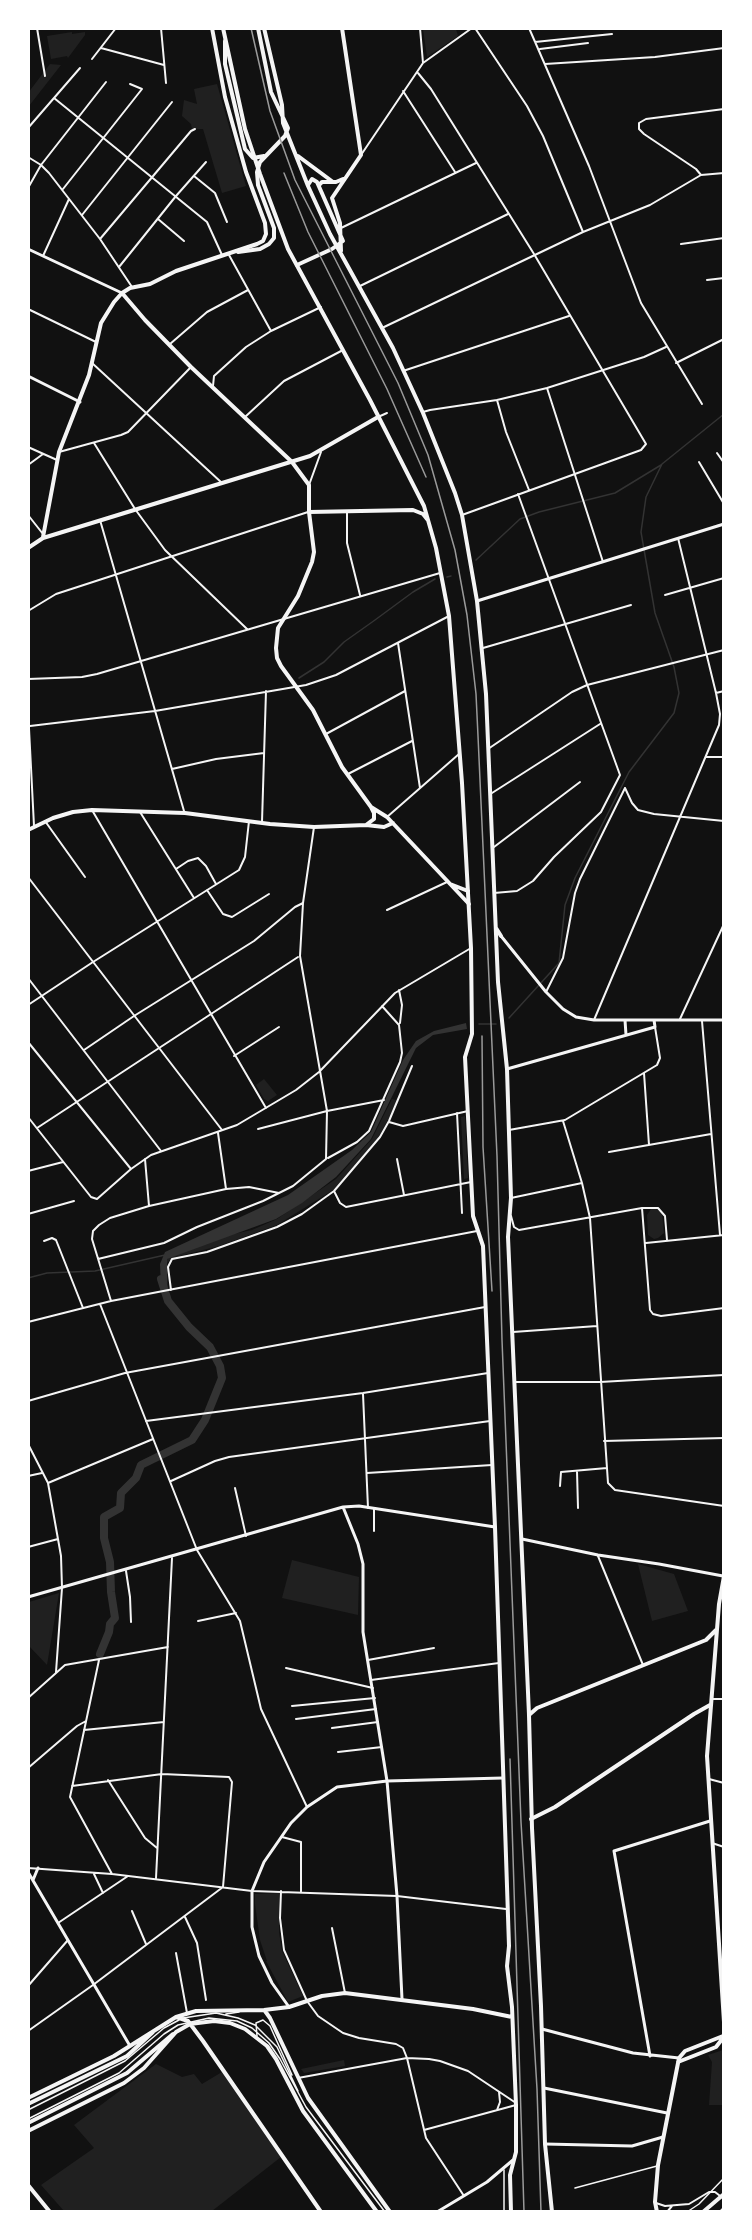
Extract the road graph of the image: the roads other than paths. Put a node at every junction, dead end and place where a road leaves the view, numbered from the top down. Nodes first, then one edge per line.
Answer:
1 (37, 28) edge
2 (116, 28) edge
3 (161, 28) edge
4 (212, 28) edge
5 (223, 28) edge
6 (258, 28) edge
7 (264, 28) edge
8 (342, 28) edge
9 (420, 28) edge
10 (473, 28) edge
11 (529, 28) edge
12 (612, 34) dead end
13 (225, 41) junction
14 (535, 42) junction
15 (588, 44) dead end
16 (101, 48) junction
17 (723, 48) edge
18 (539, 49) junction
19 (92, 59) dead end
20 (423, 63) junction
21 (545, 64) junction
22 (164, 65) junction
23 (80, 68) dead end
24 (418, 73) junction
25 (45, 76) dead end
26 (106, 82) dead end
27 (166, 83) dead end
28 (130, 84) dead end
29 (403, 91) junction
30 (54, 98) junction
31 (172, 102) dead end
32 (723, 109) edge
33 (78, 118) junction
34 (28, 128) edge
35 (195, 129) dead end
36 (245, 129) junction
37 (235, 132) junction
38 (103, 138) junction
39 (294, 152) junction
40 (362, 155) junction
41 (265, 156) junction
42 (127, 157) junction
43 (28, 158) edge
44 (206, 162) dead end
45 (476, 163) junction
46 (41, 165) junction
47 (455, 172) junction
48 (723, 173) edge
49 (701, 175) junction
50 (152, 176) junction
51 (194, 176) junction
52 (345, 178) junction
53 (333, 182) junction
54 (308, 186) junction
55 (28, 188) edge
56 (320, 188) junction
57 (62, 190) junction
58 (176, 196) junction
59 (69, 199) junction
60 (508, 214) junction
61 (82, 215) junction
62 (158, 219) junction
63 (340, 220) junction
64 (611, 220) junction
65 (227, 222) dead end
66 (351, 222) junction
67 (340, 229) junction
68 (583, 232) junction
69 (723, 238) edge
70 (100, 239) junction
71 (184, 241) dead end
72 (681, 244) dead end
73 (28, 249) edge
74 (238, 252) junction
75 (228, 254) junction
76 (534, 254) junction
77 (342, 255) junction
78 (44, 256) junction
79 (222, 256) junction
80 (297, 266) junction
81 (119, 267) junction
82 (723, 278) edge
83 (707, 280) dead end
84 (359, 286) junction
85 (132, 287) junction
86 (248, 290) junction
87 (122, 293) junction
88 (321, 307) junction
89 (28, 309) edge
90 (570, 315) junction
91 (382, 328) junction
92 (271, 331) junction
93 (723, 339) edge
94 (96, 342) junction
95 (169, 345) junction
96 (666, 347) junction
97 (343, 350) junction
98 (91, 363) junction
99 (676, 363) junction
100 (191, 367) junction
101 (404, 370) junction
102 (603, 370) junction
103 (28, 376) edge
104 (214, 388) junction
105 (547, 388) junction
106 (497, 400) junction
107 (80, 402) junction
108 (702, 404) dead end
109 (147, 413) junction
110 (387, 413) dead end
111 (423, 413) junction
112 (245, 417) junction
113 (378, 417) junction
114 (94, 442) junction
115 (28, 447) edge
116 (59, 452) junction
117 (321, 452) junction
118 (717, 453) dead end
119 (43, 454) junction
120 (57, 460) junction
121 (292, 462) junction
122 (699, 462) dead end
123 (723, 463) edge
124 (28, 465) edge
125 (573, 474) junction
126 (222, 483) junction
127 (309, 484) junction
128 (530, 490) junction
129 (518, 494) junction
130 (421, 500) junction
131 (723, 504) edge
132 (135, 510) junction
133 (413, 510) junction
134 (309, 512) junction
135 (347, 513) junction
136 (462, 514) junction
137 (28, 515) edge
138 (428, 519) junction
139 (100, 520) junction
140 (723, 524) edge
141 (45, 525) junction
142 (51, 535) junction
143 (43, 536) junction
144 (678, 538) junction
145 (28, 548) edge
146 (173, 555) junction
147 (603, 562) junction
148 (442, 573) junction
149 (116, 575) junction
150 (723, 578) edge
151 (549, 579) junction
152 (691, 588) junction
153 (664, 595) dead end
154 (360, 597) junction
155 (477, 601) junction
156 (631, 605) dead end
157 (28, 611) edge
158 (449, 616) junction
159 (284, 618) junction
160 (564, 625) junction
161 (247, 629) junction
162 (398, 643) junction
163 (483, 648) junction
164 (723, 650) edge
165 (706, 654) junction
166 (140, 660) junction
167 (28, 679) edge
168 (587, 685) junction
169 (296, 687) junction
170 (266, 691) junction
171 (405, 691) junction
172 (723, 691) edge
173 (716, 693) junction
174 (28, 709) edge
175 (155, 711) junction
176 (600, 723) junction
177 (30, 726) junction
178 (325, 734) junction
179 (412, 741) junction
180 (30, 745) edge
181 (488, 749) junction
182 (264, 753) junction
183 (460, 753) junction
184 (723, 757) edge
185 (707, 758) junction
186 (171, 769) junction
187 (347, 774) junction
188 (580, 782) dead end
189 (420, 788) junction
190 (490, 795) junction
191 (371, 807) junction
192 (92, 810) junction
193 (139, 811) junction
194 (185, 813) junction
195 (683, 816) junction
196 (387, 817) junction
197 (45, 821) junction
198 (249, 821) junction
199 (723, 821) edge
200 (262, 822) junction
201 (393, 823) junction
202 (366, 825) junction
203 (34, 826) junction
204 (314, 826) junction
205 (28, 830) edge
206 (494, 847) junction
207 (176, 868) junction
208 (85, 877) dead end
209 (28, 878) edge
210 (448, 883) junction
211 (216, 884) junction
212 (207, 890) junction
213 (468, 891) junction
214 (494, 893) junction
215 (269, 894) dead end
216 (194, 898) junction
217 (303, 903) junction
218 (469, 904) junction
219 (387, 910) dead end
220 (157, 921) junction
221 (723, 924) edge
222 (499, 936) junction
223 (496, 943) junction
224 (504, 944) junction
225 (471, 948) junction
226 (496, 950) junction
227 (300, 957) junction
228 (93, 962) junction
229 (28, 978) edge
230 (190, 982) junction
231 (399, 990) junction
232 (545, 991) junction
233 (42, 996) junction
234 (28, 1005) edge
235 (382, 1006) junction
236 (210, 1015) junction
237 (134, 1016) junction
238 (594, 1020) junction
239 (625, 1020) junction
240 (654, 1020) junction
241 (680, 1020) junction
242 (723, 1020) edge
243 (702, 1021) junction
244 (399, 1025) junction
245 (279, 1027) dead end
246 (655, 1027) junction
247 (626, 1035) junction
248 (28, 1042) edge
249 (158, 1048) junction
250 (84, 1050) junction
251 (234, 1056) junction
252 (412, 1066) dead end
253 (507, 1069) junction
254 (320, 1072) junction
255 (644, 1073) junction
256 (108, 1083) junction
257 (384, 1100) junction
258 (76, 1102) junction
259 (266, 1108) junction
260 (327, 1111) junction
261 (468, 1111) junction
262 (457, 1113) junction
263 (28, 1117) edge
264 (389, 1121) junction
265 (563, 1121) junction
266 (37, 1128) junction
267 (258, 1129) dead end
268 (509, 1130) junction
269 (223, 1131) junction
270 (218, 1133) junction
271 (711, 1134) junction
272 (649, 1145) junction
273 (161, 1151) junction
274 (609, 1152) dead end
275 (145, 1159) junction
276 (326, 1159) junction
277 (397, 1159) dead end
278 (63, 1162) junction
279 (131, 1169) junction
280 (28, 1171) edge
281 (471, 1182) junction
282 (582, 1183) junction
283 (461, 1184) junction
284 (226, 1189) junction
285 (334, 1191) junction
286 (723, 1191) edge
287 (717, 1192) junction
288 (279, 1193) junction
289 (404, 1195) junction
290 (511, 1198) junction
291 (74, 1201) dead end
292 (149, 1206) junction
293 (642, 1208) junction
294 (462, 1213) dead end
295 (510, 1213) junction
296 (28, 1214) edge
297 (590, 1218) junction
298 (477, 1231) junction
299 (722, 1235) edge
300 (667, 1240) junction
301 (44, 1241) dead end
302 (645, 1243) junction
303 (98, 1259) junction
304 (170, 1290) junction
305 (111, 1301) junction
306 (100, 1304) junction
307 (485, 1306) junction
308 (83, 1308) junction
309 (723, 1308) edge
310 (28, 1322) edge
311 (597, 1326) junction
312 (513, 1332) junction
313 (125, 1372) junction
314 (488, 1373) junction
315 (723, 1375) edge
316 (515, 1382) junction
317 (600, 1382) junction
318 (363, 1393) junction
319 (28, 1401) edge
320 (146, 1421) junction
321 (490, 1421) junction
322 (153, 1438) junction
323 (723, 1438) edge
324 (367, 1439) junction
325 (604, 1441) junction
326 (28, 1444) edge
327 (492, 1465) junction
328 (607, 1468) junction
329 (577, 1471) junction
330 (42, 1473) junction
331 (367, 1473) junction
332 (28, 1476) edge
333 (170, 1482) junction
334 (48, 1483) junction
335 (560, 1486) dead end
336 (235, 1488) dead end
337 (723, 1506) edge
338 (344, 1507) junction
339 (368, 1508) junction
340 (578, 1508) dead end
341 (374, 1509) junction
342 (495, 1527) junction
343 (374, 1531) dead end
344 (246, 1536) junction
345 (58, 1539) junction
346 (521, 1539) junction
347 (28, 1547) edge
348 (197, 1550) junction
349 (598, 1555) junction
350 (172, 1557) junction
351 (126, 1571) junction
352 (723, 1576) edge
353 (62, 1588) junction
354 (28, 1597) edge
355 (236, 1613) junction
356 (721, 1615) edge
357 (198, 1621) dead end
358 (131, 1622) dead end
359 (717, 1629) junction
360 (706, 1640) junction
361 (168, 1647) junction
362 (434, 1648) dead end
363 (716, 1649) junction
364 (99, 1659) junction
365 (368, 1660) junction
366 (499, 1663) junction
367 (643, 1665) junction
368 (286, 1668) dead end
369 (56, 1672) junction
370 (371, 1680) junction
371 (373, 1688) junction
372 (28, 1698) edge
373 (375, 1698) junction
374 (711, 1699) junction
375 (723, 1699) edge
376 (528, 1702) junction
377 (711, 1705) junction
378 (292, 1706) dead end
379 (376, 1708) junction
380 (537, 1708) junction
381 (529, 1715) junction
382 (297, 1719) dead end
383 (86, 1721) junction
384 (164, 1722) junction
385 (378, 1722) junction
386 (332, 1728) dead end
387 (84, 1730) junction
388 (382, 1747) junction
389 (338, 1752) dead end
390 (28, 1768) edge
391 (162, 1774) junction
392 (503, 1778) junction
393 (708, 1778) junction
394 (108, 1780) junction
395 (387, 1781) junction
396 (723, 1783) edge
397 (72, 1786) junction
398 (307, 1808) junction
399 (531, 1819) junction
400 (710, 1821) junction
401 (280, 1837) junction
402 (712, 1843) junction
403 (723, 1847) edge
404 (158, 1849) junction
405 (38, 1868) junction
406 (28, 1870) edge
407 (94, 1873) junction
408 (112, 1874) junction
409 (128, 1876) junction
410 (156, 1879) junction
411 (33, 1880) junction
412 (223, 1887) junction
413 (252, 1891) junction
414 (281, 1892) junction
415 (301, 1892) junction
416 (103, 1893) junction
417 (397, 1896) junction
418 (508, 1909) junction
419 (132, 1911) dead end
420 (185, 1917) junction
421 (58, 1923) junction
422 (333, 1928) dead end
423 (68, 1940) junction
424 (146, 1945) junction
425 (177, 1953) dead end
426 (93, 1985) junction
427 (28, 1986) edge
428 (345, 1993) junction
429 (206, 2000) dead end
430 (402, 2000) junction
431 (307, 2001) junction
432 (289, 2007) junction
433 (264, 2010) junction
434 (243, 2012) junction
435 (187, 2013) junction
436 (223, 2014) junction
437 (176, 2017) junction
438 (512, 2017) junction
439 (187, 2021) junction
440 (723, 2022) edge
441 (255, 2026) junction
442 (156, 2029) junction
443 (542, 2029) junction
444 (255, 2030) junction
445 (28, 2031) edge
446 (176, 2032) junction
447 (723, 2036) edge
448 (159, 2039) junction
449 (259, 2039) junction
450 (130, 2046) junction
451 (650, 2056) junction
452 (407, 2058) junction
453 (678, 2060) junction
454 (297, 2078) junction
455 (296, 2085) junction
456 (544, 2088) junction
457 (499, 2092) junction
458 (28, 2098) edge
459 (300, 2098) junction
460 (28, 2104) edge
461 (516, 2104) junction
462 (28, 2110) edge
463 (497, 2110) junction
464 (668, 2113) junction
465 (28, 2121) edge
466 (424, 2130) junction
467 (28, 2131) edge
468 (663, 2137) junction
469 (545, 2144) junction
470 (514, 2159) junction
471 (658, 2165) junction
472 (504, 2169) junction
473 (723, 2178) edge
474 (28, 2185) edge
475 (575, 2188) dead end
476 (723, 2194) edge
477 (464, 2196) junction
478 (723, 2199) edge
479 (655, 2202) junction
480 (672, 2206) junction
481 (50, 2211) edge
482 (321, 2211) edge
483 (377, 2211) edge
484 (385, 2211) edge
485 (390, 2211) edge
486 (437, 2211) edge
487 (504, 2211) edge
488 (511, 2211) edge
489 (552, 2211) edge
490 (657, 2211) edge
491 (667, 2211) edge
492 (687, 2211) edge
493 (703, 2211) edge

1 - 25 street
2 - 16 street
3 - 22 street
4 - 37 main road
5 - 13 main road
6 - 41 main road
7 - 39 main road
8 - 40 main road
9 - 20 street
10 - 20 street
10 - 68 street
11 - 14 street
12 - 14 street
13 - 36 main road
13 - 41 main road
14 - 18 street
15 - 18 street
16 - 19 street
16 - 22 street
17 - 21 street
18 - 21 street
20 - 24 street
21 - 64 street
22 - 27 street
23 - 30 street
24 - 29 street
24 - 45 street
26 - 33 street
28 - 38 street
29 - 40 street
29 - 47 street
30 - 33 street
30 - 34 street
31 - 42 street
32 - 49 street
33 - 38 street
33 - 46 street
35 - 50 street
36 - 37 main road
36 - 80 main road
37 - 74 main road
38 - 42 street
38 - 57 street
39 - 53 main road
39 - 54 main road
40 - 52 main road
41 - 74 main road
42 - 50 street
42 - 61 street
43 - 46 street
44 - 51 street
45 - 47 street
45 - 60 street
46 - 55 street
46 - 57 street
47 - 66 street
48 - 49 street
49 - 64 street
50 - 58 street
50 - 70 street
51 - 58 street
51 - 65 street
52 - 53 main road
52 - 63 main road
53 - 56 main road
54 - 56 main road
54 - 77 main road
56 - 80 main road
57 - 59 street
58 - 62 street
58 - 79 street
59 - 61 street
59 - 78 street
60 - 76 street
60 - 84 street
61 - 70 street
62 - 71 street
62 - 81 street
63 - 66 street
63 - 67 main road
64 - 68 street
64 - 96 street
66 - 67 street
67 - 77 main road
68 - 76 street
69 - 72 street
70 - 81 street
73 - 78 street
74 - 75 main road
75 - 79 main road
75 - 86 street
76 - 90 street
76 - 91 street
77 - 84 main road
78 - 87 street
79 - 85 main road
80 - 88 main road
81 - 85 street
82 - 83 street
84 - 91 main road
85 - 87 main road
86 - 92 street
86 - 95 street
87 - 94 main road
87 - 95 main road
88 - 92 street
88 - 97 main road
89 - 94 street
90 - 101 street
90 - 102 street
91 - 101 main road
92 - 104 street
93 - 99 street
94 - 98 main road
95 - 100 main road
96 - 99 street
96 - 102 street
97 - 112 street
97 - 113 main road
98 - 107 main road
98 - 109 street
99 - 108 street
100 - 104 main road
100 - 109 street
101 - 111 main road
102 - 105 street
102 - 125 street
103 - 107 street
104 - 112 main road
105 - 106 street
105 - 125 street
106 - 111 street
106 - 128 street
107 - 116 main road
109 - 114 street
109 - 126 street
110 - 113 street
111 - 136 main road
112 - 121 main road
113 - 117 main road
113 - 130 main road
114 - 116 street
114 - 132 street
115 - 119 street
116 - 120 main road
117 - 121 main road
117 - 127 street
118 - 123 street
119 - 120 street
119 - 124 street
120 - 141 main road
121 - 126 main road
121 - 127 main road
122 - 131 street
125 - 128 street
125 - 147 street
126 - 132 main road
127 - 134 main road
128 - 129 street
129 - 136 street
129 - 151 street
130 - 133 main road
130 - 138 main road
132 - 139 main road
132 - 146 street
133 - 135 main road
133 - 138 main road
134 - 135 main road
134 - 146 street
134 - 159 main road
135 - 154 street
136 - 155 main road
137 - 143 street
138 - 148 main road
139 - 142 main road
139 - 149 street
140 - 144 street
141 - 142 main road
141 - 143 main road
142 - 143 main road
143 - 145 main road
144 - 147 street
144 - 152 street
146 - 149 street
146 - 161 street
147 - 151 street
148 - 154 street
148 - 158 main road
149 - 157 street
149 - 166 street
150 - 152 street
151 - 155 street
151 - 160 street
152 - 153 street
152 - 165 street
154 - 159 street
155 - 163 main road
156 - 160 street
158 - 162 street
158 - 183 main road
159 - 161 street
159 - 169 main road
160 - 163 street
160 - 168 street
161 - 166 street
162 - 169 street
162 - 171 street
163 - 181 main road
164 - 165 street
165 - 168 street
165 - 173 street
166 - 167 street
166 - 175 street
168 - 176 street
168 - 181 street
169 - 170 street
169 - 178 main road
170 - 175 street
170 - 182 street
171 - 178 street
171 - 179 street
172 - 173 street
173 - 185 street
174 - 177 street
175 - 177 street
175 - 186 street
176 - 190 street
176 - 214 street
177 - 180 street
178 - 187 main road
179 - 187 street
179 - 189 street
180 - 203 street
181 - 190 main road
182 - 186 street
182 - 200 street
183 - 189 street
183 - 213 main road
184 - 185 street
185 - 195 street
186 - 194 street
187 - 191 main road
188 - 206 street
189 - 196 street
190 - 206 main road
191 - 196 main road
191 - 202 main road
192 - 193 main road
192 - 197 main road
192 - 220 street
193 - 194 main road
193 - 207 street
194 - 198 main road
195 - 199 street
195 - 232 street
195 - 238 street
196 - 201 main road
197 - 203 main road
197 - 208 street
198 - 200 main road
198 - 211 street
200 - 204 main road
201 - 202 main road
201 - 210 main road
202 - 204 main road
203 - 205 main road
204 - 217 street
206 - 214 main road
207 - 211 street
207 - 216 street
209 - 228 street
210 - 213 main road
210 - 218 main road
210 - 219 street
211 - 212 street
212 - 215 street
212 - 216 street
213 - 218 main road
214 - 222 main road
216 - 220 street
217 - 227 street
217 - 230 street
218 - 225 main road
220 - 228 street
220 - 230 street
221 - 241 street
222 - 223 main road
222 - 224 street
223 - 224 street
223 - 226 main road
224 - 226 main road
224 - 232 street
225 - 231 street
225 - 261 main road
226 - 253 main road
227 - 236 street
227 - 254 street
228 - 233 street
228 - 237 street
229 - 233 street
230 - 236 street
230 - 237 street
231 - 235 street
231 - 244 street
232 - 238 street
233 - 234 street
233 - 250 street
235 - 244 street
235 - 254 street
236 - 249 street
236 - 251 street
237 - 249 street
237 - 250 street
238 - 239 street
239 - 240 street
239 - 247 street
240 - 241 street
240 - 246 street
241 - 243 street
242 - 243 street
243 - 271 street
244 - 257 street
245 - 251 street
246 - 247 street
246 - 255 street
247 - 253 street
248 - 258 street
249 - 256 street
249 - 269 street
250 - 256 street
251 - 259 street
252 - 264 street
253 - 268 main road
254 - 259 street
254 - 260 street
255 - 265 street
255 - 272 street
256 - 258 street
256 - 273 street
257 - 260 street
257 - 276 street
258 - 266 street
258 - 279 street
259 - 269 street
260 - 267 street
260 - 276 street
261 - 262 street
261 - 281 main road
262 - 264 street
262 - 283 street
263 - 266 street
264 - 285 street
265 - 268 street
265 - 282 street
266 - 278 street
268 - 290 main road
269 - 270 street
270 - 273 street
270 - 284 street
271 - 272 street
271 - 287 street
272 - 274 street
273 - 275 street
275 - 279 street
275 - 292 street
276 - 288 street
277 - 289 street
278 - 279 street
278 - 280 street
281 - 283 street
281 - 298 main road
282 - 290 street
282 - 297 street
283 - 289 street
283 - 294 street
284 - 288 street
284 - 292 street
285 - 289 street
285 - 304 street
286 - 287 street
287 - 299 street
288 - 303 street
290 - 295 main road
291 - 296 street
292 - 303 street
293 - 297 street
293 - 300 street
293 - 302 street
295 - 297 street
295 - 312 main road
297 - 311 street
298 - 304 street
298 - 307 main road
299 - 300 street
300 - 302 street
301 - 308 street
302 - 309 street
303 - 305 street
304 - 305 street
305 - 306 street
306 - 308 street
306 - 313 street
307 - 313 street
307 - 314 main road
308 - 310 street
311 - 312 street
311 - 317 street
312 - 316 main road
313 - 319 street
313 - 320 street
314 - 318 street
314 - 321 main road
315 - 317 street
316 - 317 street
316 - 346 main road
317 - 325 street
318 - 320 street
318 - 324 street
320 - 322 street
321 - 324 street
321 - 327 main road
322 - 333 street
322 - 334 street
323 - 325 street
324 - 331 street
324 - 333 street
325 - 328 street
326 - 330 street
327 - 331 street
327 - 342 main road
328 - 329 street
328 - 337 street
329 - 335 street
329 - 340 street
330 - 332 street
330 - 334 street
331 - 339 street
333 - 348 street
334 - 345 street
336 - 344 street
338 - 339 street
338 - 344 street
338 - 365 street
339 - 341 street
341 - 342 street
341 - 343 street
342 - 366 main road
344 - 348 street
345 - 347 street
345 - 353 street
346 - 349 street
346 - 376 main road
348 - 350 street
348 - 355 street
349 - 352 street
349 - 367 street
350 - 351 street
350 - 361 street
351 - 353 street
351 - 358 street
352 - 356 main road
353 - 354 street
353 - 369 street
355 - 357 street
355 - 398 street
356 - 359 main road
359 - 360 main road
359 - 363 main road
360 - 363 main road
360 - 367 main road
361 - 364 street
361 - 384 street
362 - 365 street
363 - 374 main road
364 - 369 street
364 - 383 street
365 - 370 street
366 - 370 street
366 - 392 main road
367 - 380 main road
368 - 371 street
369 - 372 street
370 - 371 street
371 - 373 street
373 - 378 street
373 - 379 street
374 - 375 street
374 - 377 main road
376 - 380 main road
376 - 381 main road
377 - 393 main road
377 - 399 main road
379 - 382 street
379 - 385 street
380 - 381 main road
381 - 399 main road
383 - 387 street
383 - 390 street
384 - 387 street
384 - 391 street
385 - 386 street
385 - 388 street
387 - 397 street
388 - 389 street
388 - 395 street
391 - 394 street
391 - 404 street
391 - 412 street
392 - 395 street
392 - 418 main road
393 - 396 street
393 - 400 main road
394 - 397 street
394 - 404 street
395 - 398 street
395 - 417 street
397 - 408 street
398 - 401 street
399 - 443 main road
400 - 402 main road
400 - 451 street
401 - 413 street
401 - 415 street
402 - 403 street
402 - 440 main road
404 - 410 street
405 - 406 street
405 - 407 street
405 - 411 street
406 - 411 street
407 - 408 street
407 - 416 street
408 - 409 street
409 - 410 street
409 - 416 street
410 - 412 street
411 - 421 street
412 - 413 street
412 - 420 street
413 - 414 street
413 - 432 street
414 - 415 street
414 - 431 street
415 - 417 street
416 - 421 street
417 - 418 street
417 - 430 street
418 - 438 main road
419 - 424 street
420 - 424 street
420 - 429 street
421 - 423 street
422 - 428 street
423 - 426 street
423 - 427 street
424 - 426 street
425 - 435 street
426 - 445 street
426 - 450 street
428 - 430 main road
428 - 431 main road
430 - 438 main road
431 - 432 main road
431 - 452 street
432 - 433 main road
433 - 434 main road
433 - 454 main road
434 - 435 main road
434 - 436 lane
435 - 437 main road
436 - 439 lane
436 - 441 lane
437 - 439 main road
437 - 442 main road
438 - 461 main road
439 - 444 lane
439 - 446 main road
439 - 448 lane
439 - 449 main road
439 - 462 lane
439 - 482 main road
441 - 444 lane
441 - 455 lane
441 - 455 lane
442 - 450 main road
442 - 460 main road
443 - 451 street
443 - 456 main road
444 - 449 lane
444 - 459 lane
446 - 448 lane
446 - 465 main road
446 - 467 main road
447 - 453 main road
448 - 465 lane
449 - 483 main road
450 - 458 main road
451 - 453 street
452 - 454 street
452 - 457 street
452 - 466 street
453 - 464 main road
454 - 485 main road
455 - 459 lane
456 - 464 street
456 - 469 main road
457 - 461 street
457 - 463 street
459 - 484 lane
461 - 463 street
461 - 470 main road
463 - 466 street
464 - 468 main road
466 - 477 street
468 - 469 street
468 - 471 main road
469 - 489 main road
470 - 472 street
470 - 488 main road
471 - 475 lane
471 - 479 main road
472 - 477 street
472 - 487 lane
473 - 492 lane
474 - 481 main road
476 - 493 main road
477 - 486 street
478 - 480 street
479 - 480 street
479 - 490 main road
480 - 491 street

